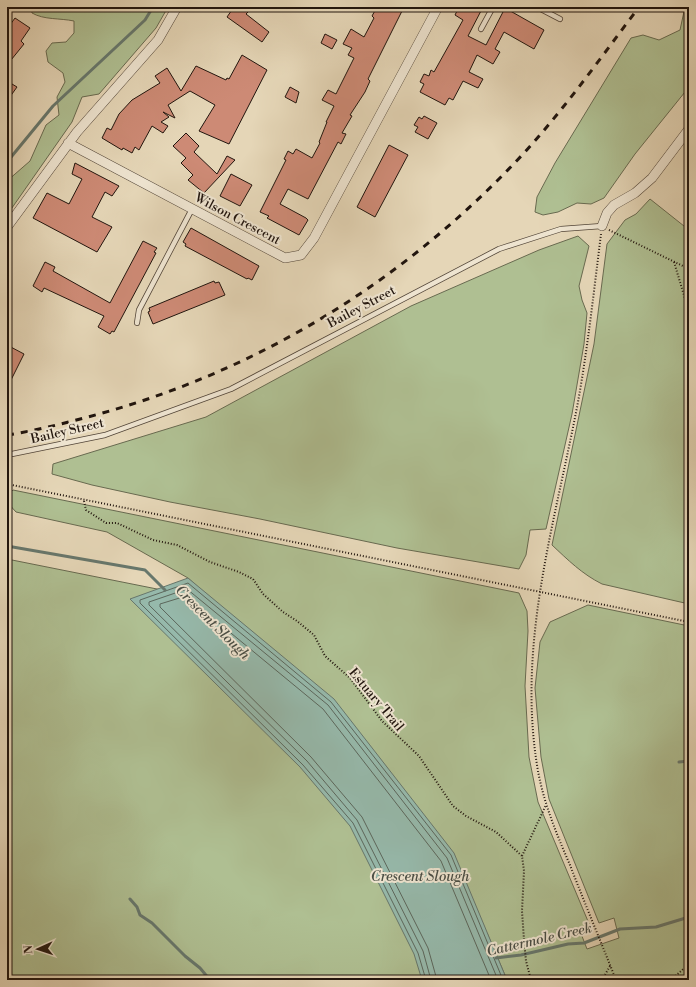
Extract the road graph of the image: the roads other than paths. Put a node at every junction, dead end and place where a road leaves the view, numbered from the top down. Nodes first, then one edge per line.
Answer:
1 (177, 7) edge
2 (438, 7) edge
3 (493, 7) edge
4 (537, 7) edge
5 (560, 19) dead end
6 (482, 29) dead end
7 (689, 130) edge
8 (68, 143) junction
9 (192, 208) junction
10 (602, 226) joint
11 (7, 227) edge
12 (136, 323) dead end
13 (7, 455) edge

1 - 8 street
2 - 9 street, Wilson Crescent
3 - 6 lane
4 - 5 lane
7 - 10 street
8 - 9 street, Wilson Crescent
8 - 11 street
9 - 12 lane
10 - 13 lane, Bailey Street

